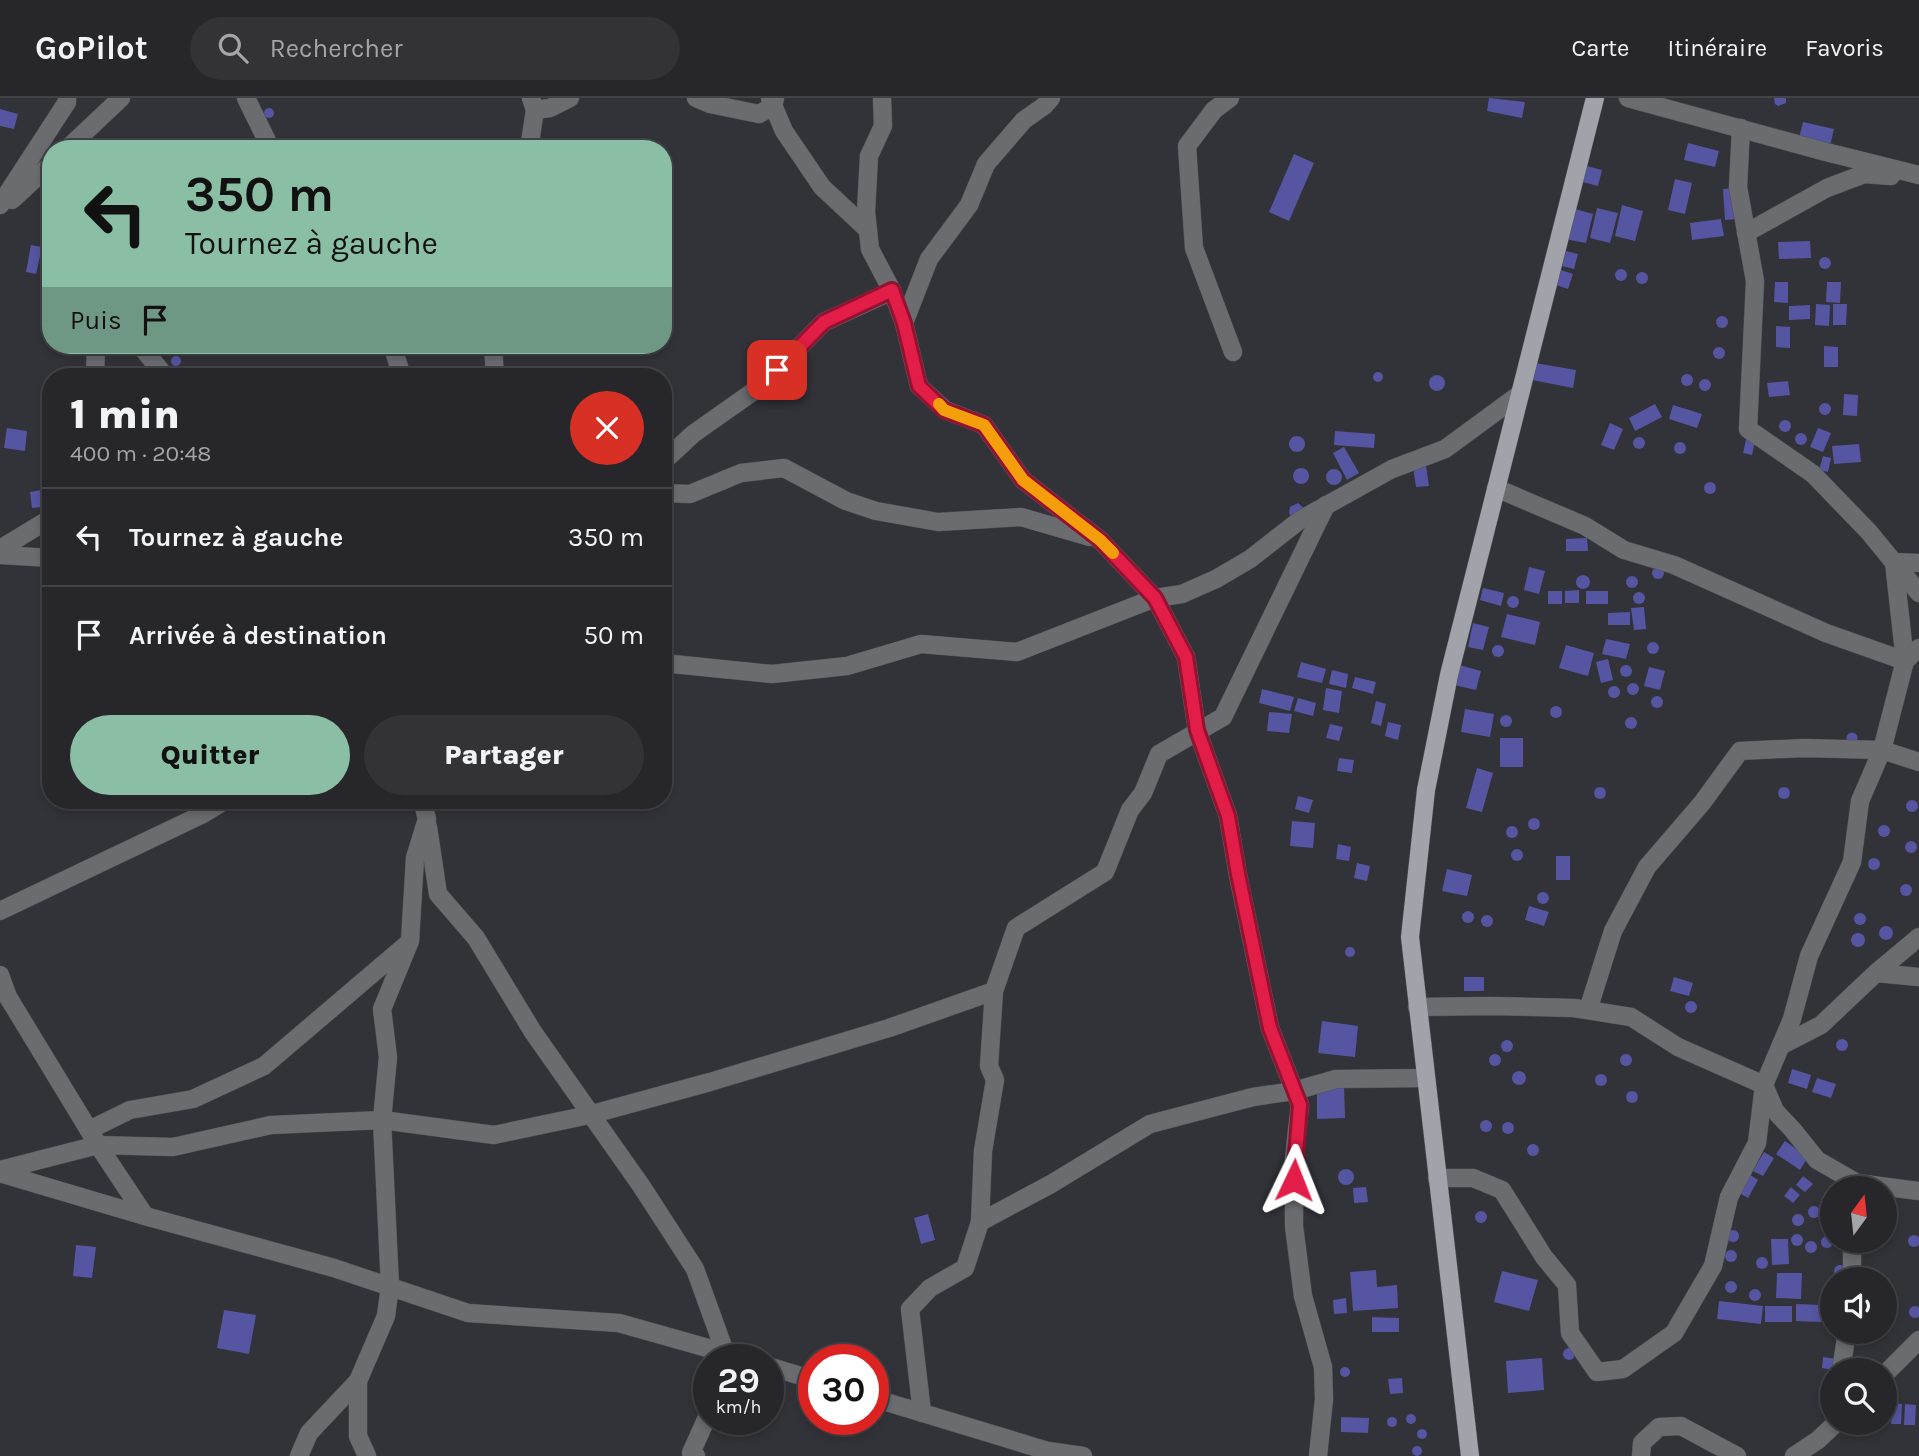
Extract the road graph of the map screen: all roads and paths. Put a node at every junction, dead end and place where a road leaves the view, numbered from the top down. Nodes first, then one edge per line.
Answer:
1 (67, 98) edge
2 (121, 98) edge
3 (246, 98) edge
4 (570, 98) edge
5 (696, 98) edge
6 (882, 98) edge
7 (1051, 98) edge
8 (1230, 98) edge
9 (1595, 98) edge
10 (1628, 98) edge
11 (773, 101) edge
12 (533, 104) edge
13 (1741, 128) junction
14 (42, 140) edge
15 (42, 140) edge
16 (78, 140) edge
17 (267, 140) edge
18 (529, 140) edge
19 (42, 172) edge
20 (1919, 176) edge
21 (0, 205) edge
22 (0, 211) edge
23 (868, 230) junction
24 (1746, 233) junction
25 (892, 290) junction
26 (904, 323) junction
27 (1233, 352) dead end
28 (147, 354) edge
29 (159, 368) edge
30 (1520, 394) junction
31 (672, 453) edge
32 (1496, 488) junction
33 (672, 493) edge
34 (1326, 505) junction
35 (42, 524) edge
36 (1100, 540) junction
37 (0, 552) edge
38 (42, 557) edge
39 (1894, 562) junction
40 (1919, 562) edge
41 (1919, 593) edge
42 (1155, 598) junction
43 (1919, 648) edge
44 (1905, 661) junction
45 (672, 664) edge
46 (1197, 730) junction
47 (1882, 750) junction
48 (1919, 762) edge
49 (212, 809) edge
50 (424, 809) edge
51 (428, 809) edge
52 (426, 819) junction
53 (0, 911) edge
54 (1919, 937) edge
55 (410, 942) junction
56 (1876, 973) junction
57 (0, 975) edge
58 (1919, 978) edge
59 (994, 991) junction
60 (1417, 1007) junction
61 (1588, 1010) junction
62 (1782, 1045) junction
63 (1425, 1079) junction
64 (1764, 1085) junction
65 (1294, 1091) junction
66 (589, 1115) junction
67 (382, 1120) junction
68 (93, 1138) junction
69 (0, 1171) edge
70 (1834, 1176) edge
71 (1437, 1178) junction
72 (1897, 1188) edge
73 (1919, 1191) edge
74 (145, 1216) junction
75 (980, 1222) junction
76 (390, 1286) junction
77 (1919, 1340) edge
78 (719, 1344) edge
79 (693, 1346) edge
80 (1897, 1362) edge
81 (358, 1381) junction
82 (889, 1403) edge
83 (922, 1413) junction
84 (700, 1435) edge
85 (1821, 1435) edge
86 (692, 1455) edge
87 (299, 1456) edge
88 (367, 1456) edge
89 (1083, 1456) edge
90 (1318, 1456) edge
91 (1470, 1456) edge
92 (1641, 1456) edge
93 (1737, 1456) edge
94 (1794, 1456) edge

1 - 15 street
2 - 16 street
3 - 17 street
4 - 12 street
5 - 11 street
6 - 23 street
7 - 26 street
8 - 27 street
9 - 30 main road
10 - 13 street
11 - 23 street
12 - 18 street
13 - 20 street
13 - 24 street
14 - 21 street
19 - 22 street
20 - 24 street
23 - 25 street
24 - 39 street
25 - 26 street
25 - 31 street
26 - 36 street
28 - 29 street
30 - 32 main road
30 - 34 street
32 - 44 street
32 - 60 main road
33 - 36 street
34 - 42 street
34 - 46 street
35 - 37 street
36 - 42 street
37 - 38 street
39 - 40 street
39 - 41 street
39 - 44 street
42 - 45 street
42 - 46 street
43 - 44 street
44 - 47 street
46 - 59 street
46 - 65 street
47 - 48 street
47 - 61 street
47 - 62 street
49 - 53 street
50 - 52 street
51 - 52 street
52 - 55 street
52 - 66 street
54 - 56 street
55 - 67 street
55 - 68 street
56 - 58 street
56 - 62 street
57 - 68 street
59 - 66 street
59 - 75 street
60 - 61 street
60 - 63 main road
61 - 64 street
62 - 64 street
63 - 65 street
63 - 71 main road
64 - 70 street
64 - 71 street
65 - 75 street
65 - 90 street
66 - 67 street
66 - 78 street
67 - 68 street
67 - 76 street
68 - 69 street
68 - 74 street
69 - 74 street
71 - 91 main road
72 - 73 street
74 - 76 street
75 - 83 street
76 - 79 street
76 - 81 street
77 - 80 street
81 - 87 street
81 - 88 street
82 - 83 street
83 - 89 street
84 - 86 street
85 - 94 street
92 - 93 street

